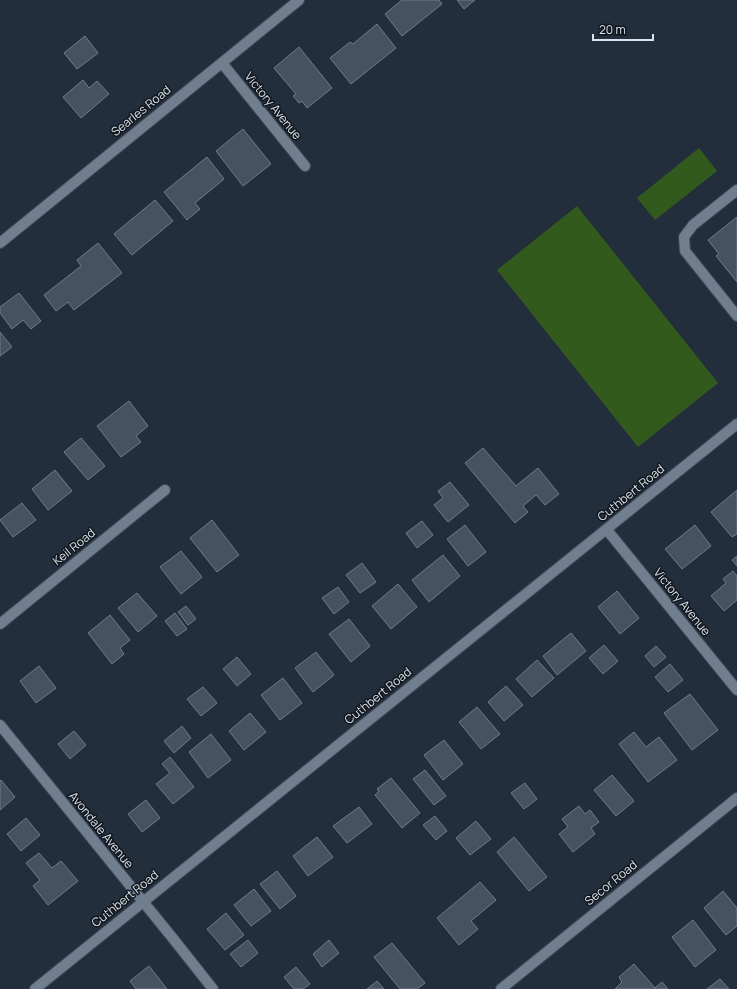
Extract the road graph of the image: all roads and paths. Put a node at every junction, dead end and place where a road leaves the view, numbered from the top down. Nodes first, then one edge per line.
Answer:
1 (299, 0) edge
2 (222, 63) junction
3 (305, 166) dead end
4 (737, 190) edge
5 (0, 243) edge
6 (737, 316) edge
7 (737, 424) edge
8 (165, 490) dead end
9 (607, 530) junction
10 (0, 624) edge
11 (737, 690) edge
12 (0, 725) edge
13 (737, 798) edge
14 (142, 902) junction
15 (35, 989) edge
16 (213, 989) edge
17 (501, 989) edge

1 - 2 street, Searles Road
2 - 3 street, Victory Avenue
2 - 5 street, Searles Road
4 - 6 street
7 - 9 street, Cuthbert Road
8 - 10 street, Keil Road
9 - 11 street, Victory Avenue
9 - 14 street, Cuthbert Road
12 - 14 street, Avondale Avenue
13 - 17 street, Secor Road
14 - 15 street, Cuthbert Road
14 - 16 street, Avondale Avenue

